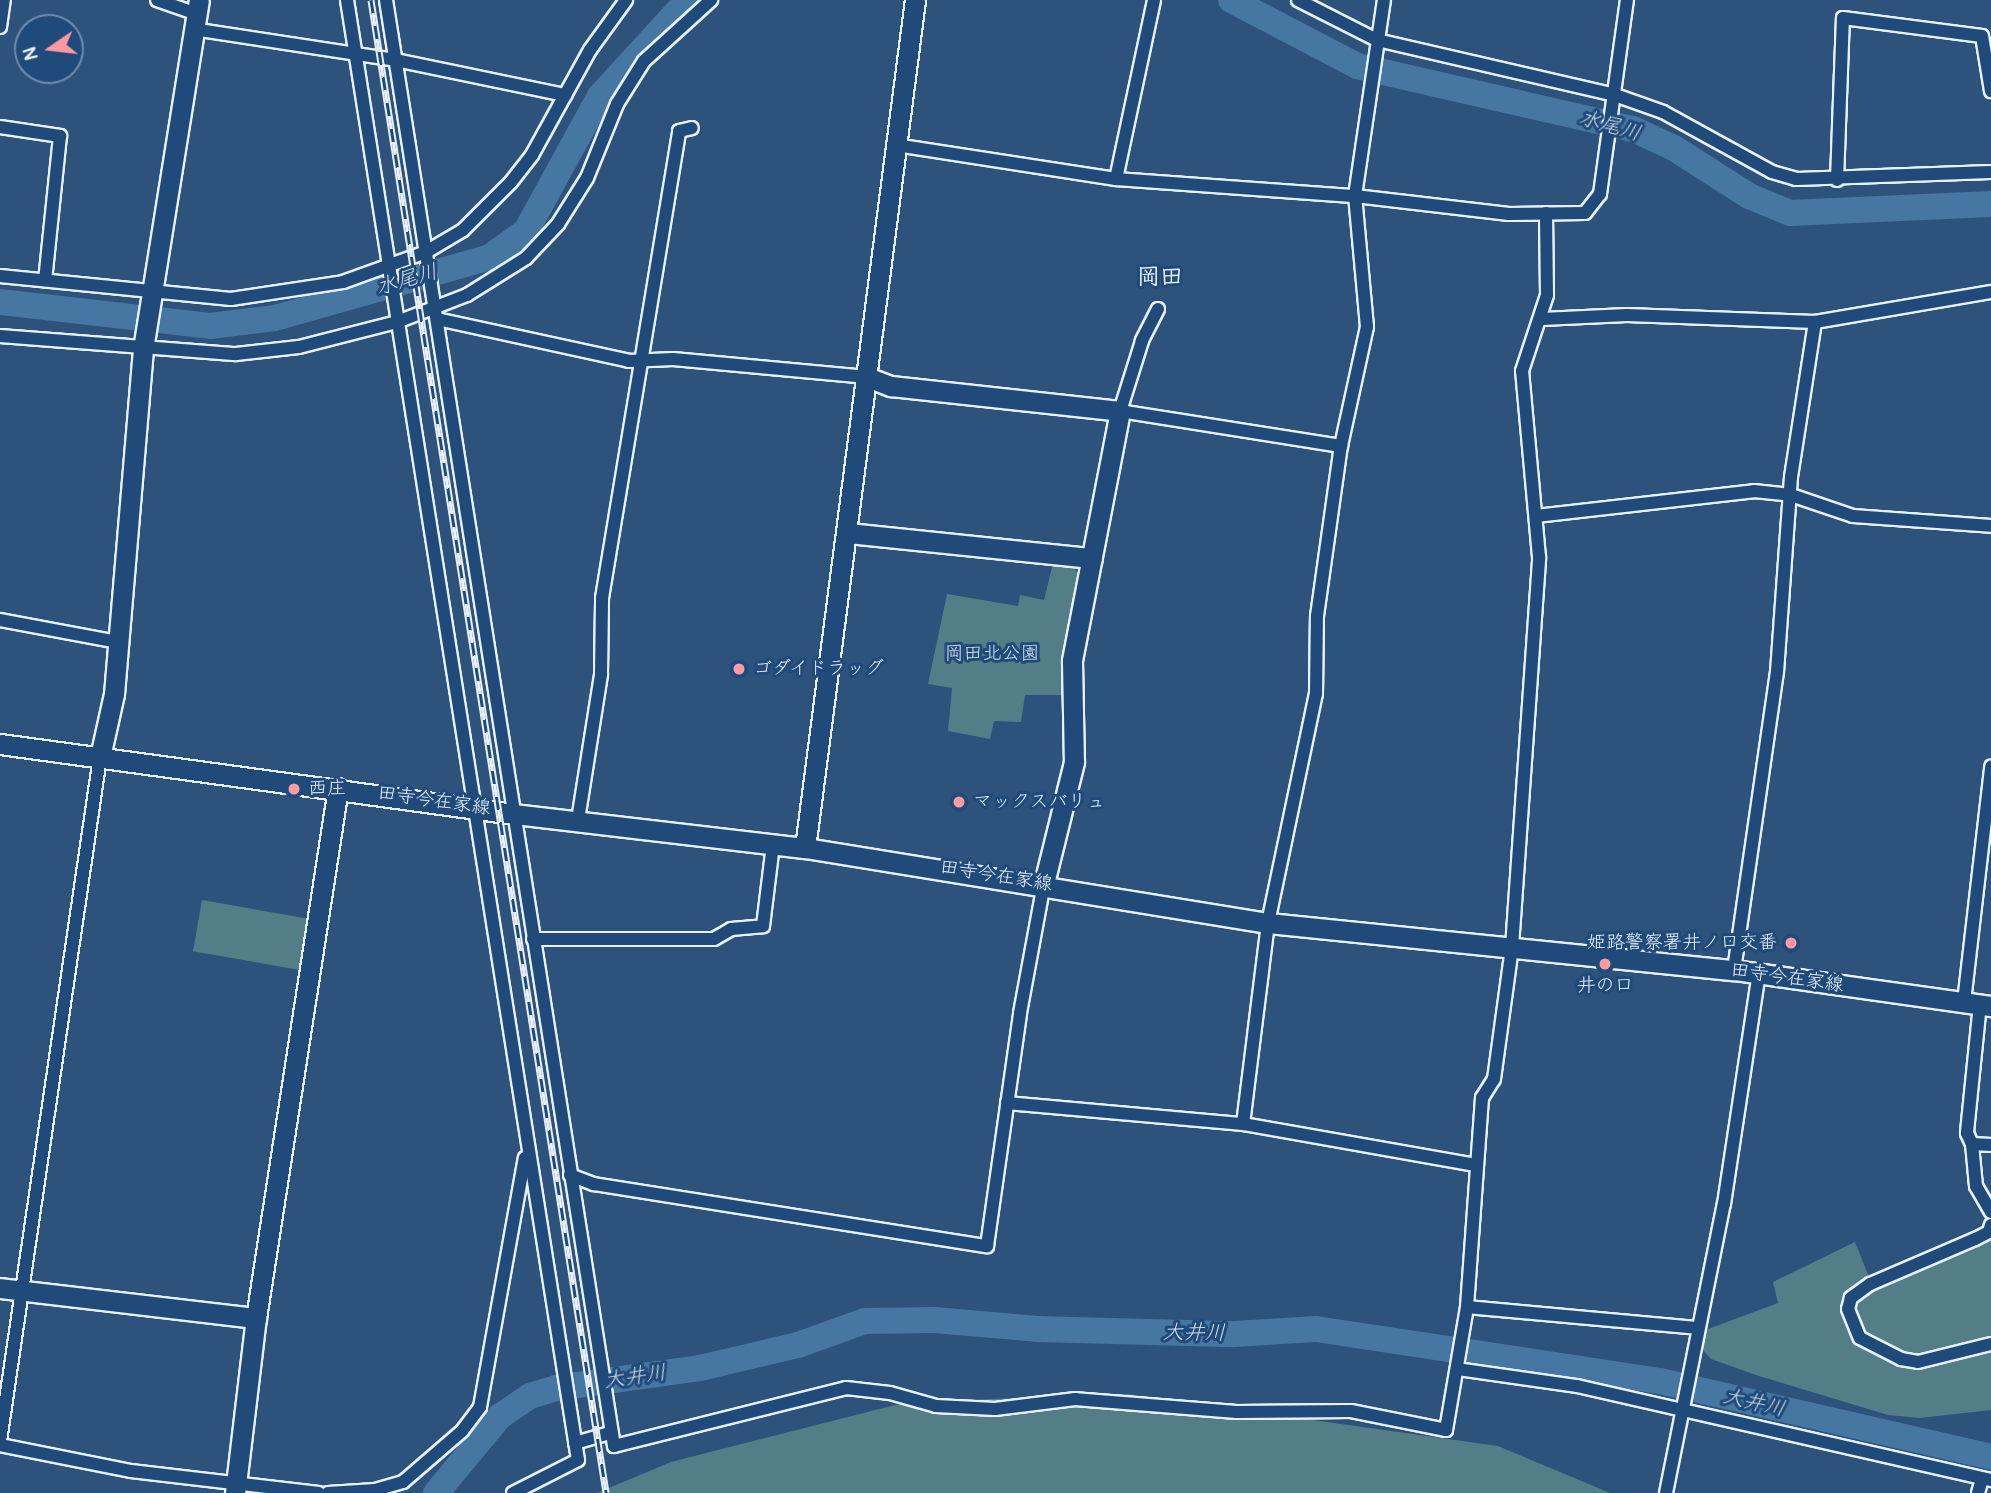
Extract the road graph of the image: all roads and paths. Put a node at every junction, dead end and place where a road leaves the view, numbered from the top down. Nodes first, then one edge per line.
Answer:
1 (4, 0) edge
2 (157, 0) edge
3 (347, 0) edge
4 (386, 0) edge
5 (626, 0) edge
6 (711, 0) edge
7 (915, 0) edge
8 (1153, 0) edge
9 (1297, 0) edge
10 (1384, 0) edge
11 (1628, 0) edge
12 (196, 14) edge
13 (0, 27) edge
14 (1377, 40) junction
15 (356, 55) junction
16 (396, 60) junction
17 (1991, 91) edge
18 (565, 95) junction
19 (1615, 95) junction
20 (0, 127) edge
21 (692, 128) dead end
22 (896, 145) junction
23 (1991, 172) edge
24 (1116, 179) junction
25 (1837, 180) junction
26 (1355, 196) junction
27 (1546, 213) junction
28 (426, 252) junction
29 (388, 263) junction
30 (0, 276) edge
31 (45, 280) junction
32 (153, 290) junction
33 (1991, 292) edge
34 (434, 306) junction
35 (1158, 309) dead end
36 (437, 319) junction
37 (1542, 319) junction
38 (1815, 321) junction
39 (397, 322) junction
40 (0, 336) edge
41 (143, 349) junction
42 (644, 359) junction
43 (867, 377) junction
44 (1120, 411) junction
45 (1342, 446) junction
46 (1791, 495) junction
47 (1536, 516) junction
48 (1991, 526) edge
49 (848, 533) junction
50 (1093, 558) junction
51 (0, 620) edge
52 (118, 642) junction
53 (0, 744) edge
54 (100, 757) junction
55 (1991, 773) edge
56 (338, 788) junction
57 (474, 806) junction
58 (514, 814) junction
59 (578, 820) junction
60 (773, 844) junction
61 (805, 848) junction
62 (1044, 883) junction
63 (1268, 923) junction
64 (533, 939) junction
65 (1512, 947) junction
66 (1734, 970) junction
67 (1759, 973) junction
68 (1978, 1004) edge
69 (1007, 1103) junction
70 (1243, 1124) junction
71 (1972, 1144) junction
72 (1991, 1145) edge
73 (527, 1148) junction
74 (1475, 1165) junction
75 (570, 1175) junction
76 (1991, 1212) edge
77 (1991, 1225) edge
78 (0, 1288) edge
79 (21, 1291) junction
80 (1466, 1307) junction
81 (256, 1318) junction
82 (1696, 1328) junction
83 (1991, 1344) edge
84 (1457, 1369) junction
85 (1684, 1411) junction
86 (611, 1433) junction
87 (0, 1443) edge
88 (575, 1443) junction
89 (1986, 1479) edge
90 (235, 1489) edge
91 (389, 1490) edge
92 (319, 1493) edge
93 (328, 1493) edge
94 (513, 1493) edge
95 (1666, 1493) edge
96 (1978, 1493) edge

1 - 13 street
2 - 12 street
3 - 15 street
4 - 16 street
5 - 18 street
6 - 34 street
7 - 22 street
8 - 24 street
9 - 14 street
10 - 14 street
11 - 19 street
12 - 15 street
12 - 32 street
14 - 19 street
14 - 26 street
15 - 16 street
15 - 29 street
16 - 18 street
16 - 28 street
17 - 25 street
18 - 28 street
19 - 25 street
19 - 27 street
20 - 31 street
21 - 42 street
22 - 24 street
22 - 43 street
23 - 25 street
24 - 26 street
26 - 27 street
26 - 45 street
27 - 37 street
28 - 29 street
28 - 34 street
29 - 32 street
29 - 39 street
30 - 31 street
31 - 32 street
32 - 41 street
33 - 38 street
34 - 36 street
34 - 39 street
35 - 44 street
36 - 42 street
36 - 58 street
37 - 38 street
37 - 47 street
38 - 46 street
39 - 41 street
39 - 57 street
40 - 41 street
41 - 52 street
42 - 43 street
42 - 59 street
43 - 44 street
43 - 49 street
44 - 45 street
44 - 50 street
45 - 63 street
46 - 47 street
46 - 48 street
46 - 66 street
47 - 65 street
49 - 50 street
49 - 61 street
50 - 62 street
51 - 52 street
52 - 54 street
53 - 54 street, 田寺今在家線
54 - 56 street, 田寺今在家線
54 - 79 street
55 - 68 street
56 - 57 street, 田寺今在家線
56 - 81 street
57 - 58 street, 田寺今在家線
57 - 73 street
58 - 59 street, 田寺今在家線
58 - 64 street
59 - 60 street, 田寺今在家線
60 - 61 street, 田寺今在家線
60 - 64 street
61 - 62 street, 田寺今在家線
62 - 63 street, 田寺今在家線
62 - 69 street
63 - 65 street, 田寺今在家線
63 - 70 street
64 - 75 street
65 - 66 street, 田寺今在家線
65 - 74 street
66 - 67 street, 田寺今在家線
67 - 68 street, 田寺今在家線
67 - 82 street
68 - 71 street
69 - 70 street
69 - 75 street
70 - 74 street
71 - 72 street
71 - 76 street
73 - 88 street
73 - 91 street
74 - 80 street
75 - 86 street
77 - 83 street
78 - 79 street
79 - 81 street
79 - 87 street
80 - 82 street
80 - 84 street
81 - 90 street
82 - 85 street
84 - 85 street
84 - 86 street
85 - 89 street
85 - 95 street
86 - 88 street
87 - 90 street
88 - 94 street
89 - 96 street
90 - 92 street
91 - 93 street

